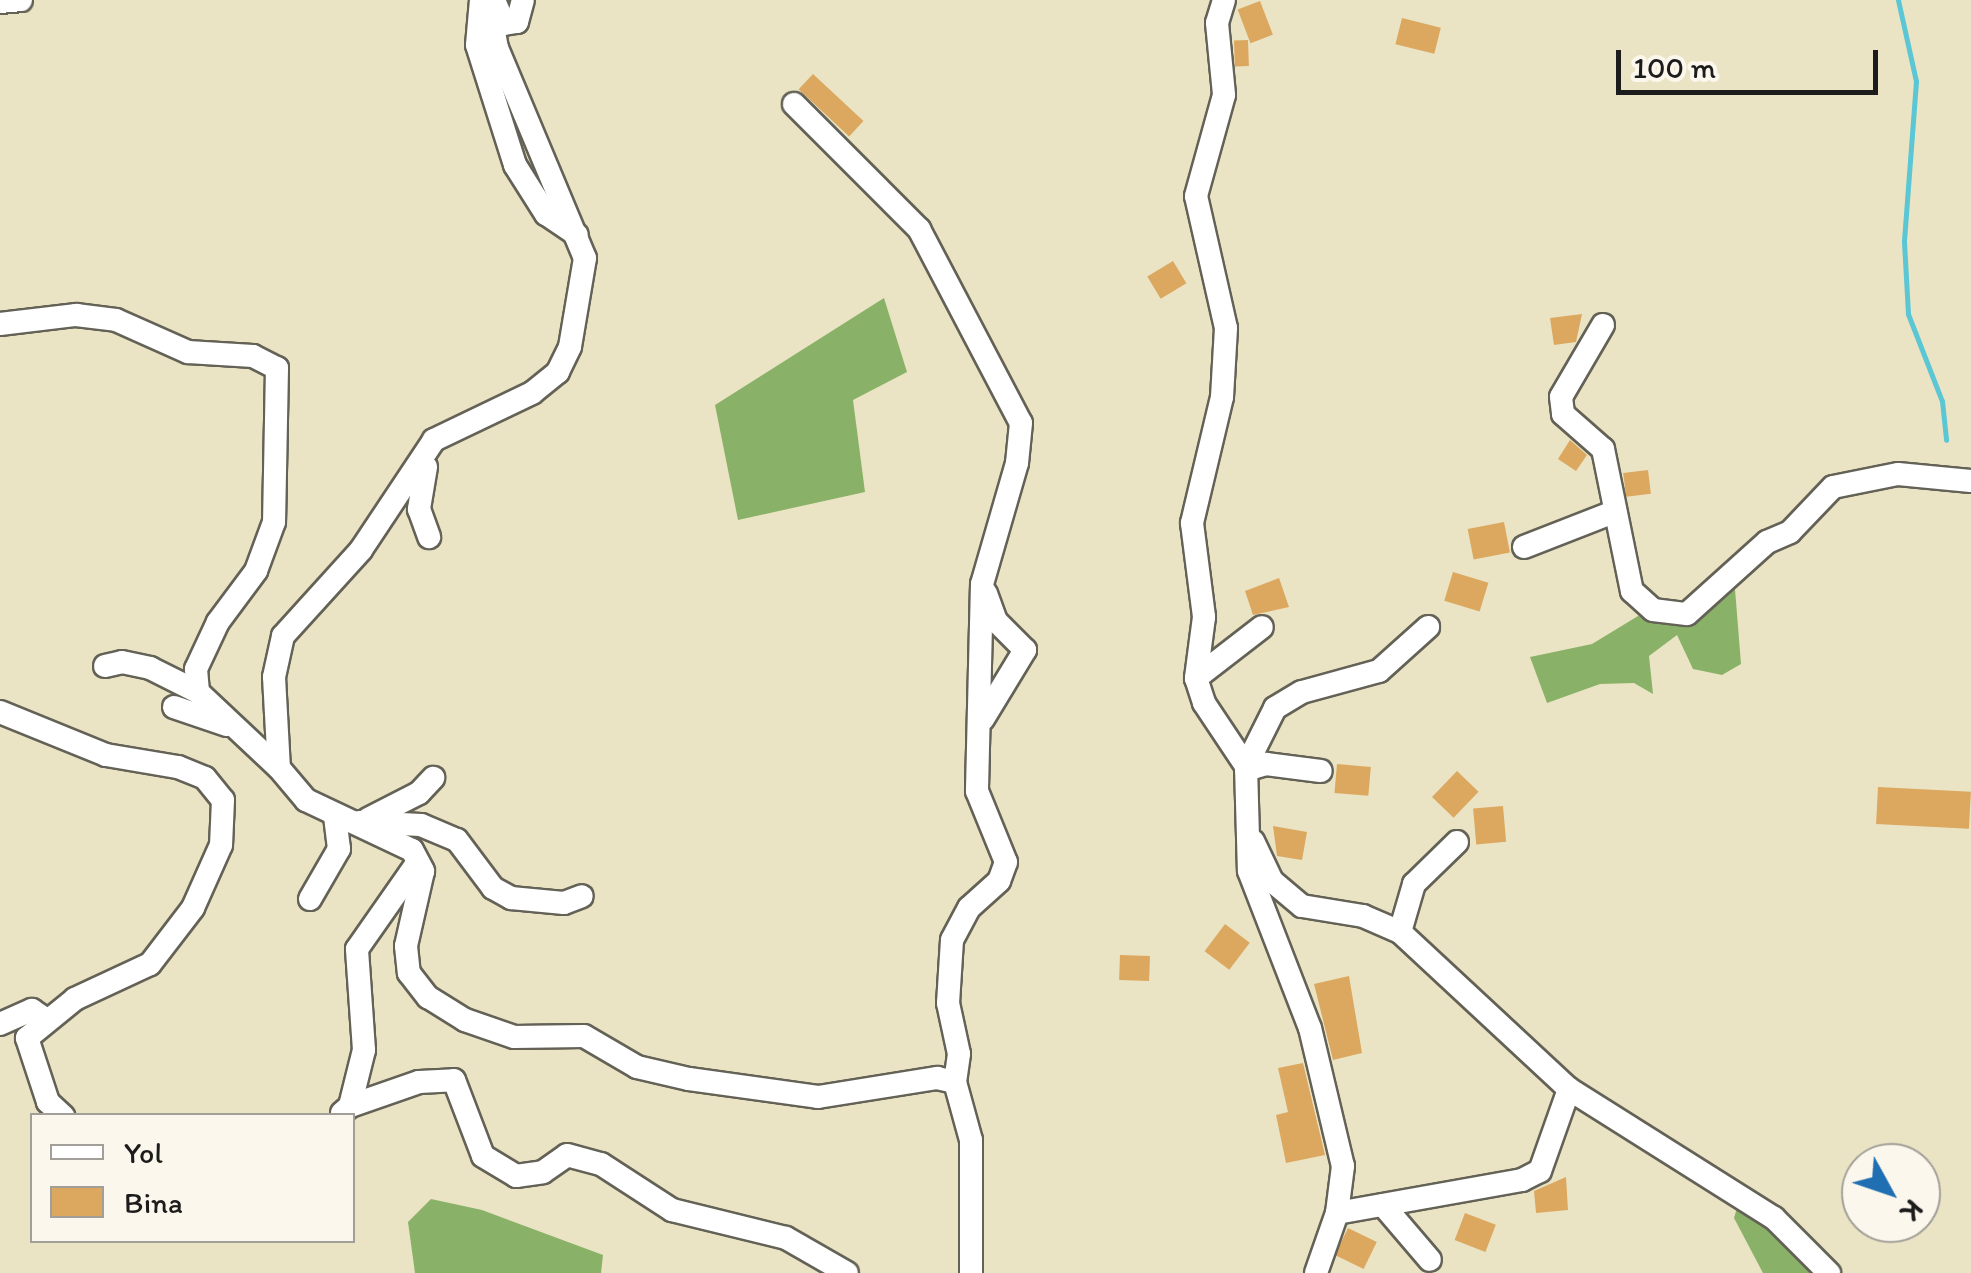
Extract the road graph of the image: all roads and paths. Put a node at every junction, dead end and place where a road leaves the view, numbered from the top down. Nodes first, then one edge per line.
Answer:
1 (21, 0) edge
2 (488, 0) edge
3 (522, 0) edge
4 (1224, 0) edge
5 (0, 2) edge
6 (794, 104) dead end
7 (577, 235) junction
8 (0, 324) edge
9 (1604, 324) dead end
10 (434, 440) junction
11 (1971, 481) edge
12 (1614, 512) junction
13 (429, 538) dead end
14 (1524, 547) dead end
15 (982, 584) junction
16 (1262, 627) dead end
17 (1428, 627) dead end
18 (105, 666) dead end
19 (1196, 678) junction
20 (198, 692) junction
21 (174, 707) dead end
22 (0, 712) edge
23 (239, 729) junction
24 (977, 736) junction
25 (279, 768) junction
26 (1246, 768) junction
27 (1321, 771) dead end
28 (433, 778) dead end
29 (350, 820) junction
30 (1247, 827) junction
31 (1457, 842) dead end
32 (418, 862) junction
33 (582, 896) dead end
34 (310, 899) dead end
35 (1400, 932) junction
36 (44, 1018) junction
37 (0, 1024) edge
38 (955, 1082) junction
39 (1568, 1089) junction
40 (345, 1111) edge
41 (60, 1113) edge
42 (1383, 1205) junction
43 (1338, 1214) junction
44 (1430, 1260) dead end
45 (847, 1273) edge
46 (971, 1273) edge
47 (1316, 1273) edge
48 (1828, 1273) edge

1 - 5 street
2 - 3 street
2 - 7 street
2 - 7 street
4 - 19 street
6 - 15 street
7 - 10 street
8 - 20 street
9 - 12 street
10 - 13 street
10 - 25 street
11 - 12 street
12 - 14 street
15 - 24 street
15 - 24 street
16 - 19 street
17 - 26 street
18 - 20 street
19 - 26 street
20 - 23 street
21 - 23 street
22 - 36 street
23 - 25 street
24 - 38 street
25 - 29 street
26 - 27 street
26 - 30 street
28 - 29 street
29 - 32 street
29 - 33 street
29 - 34 street
30 - 35 street
30 - 43 street
31 - 35 street
32 - 38 street
32 - 40 street
35 - 39 street
36 - 37 street
36 - 41 street
38 - 46 street
39 - 42 street
39 - 48 street
40 - 45 street
42 - 43 street
42 - 44 street
43 - 47 street

